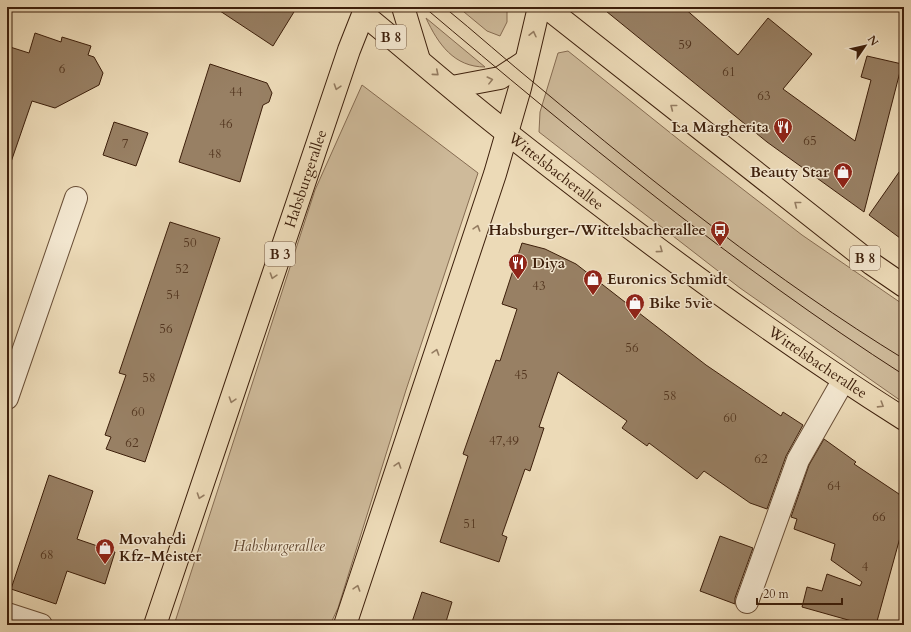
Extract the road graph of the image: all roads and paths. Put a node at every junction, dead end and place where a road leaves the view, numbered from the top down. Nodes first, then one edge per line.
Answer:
1 (403, 7) edge
2 (539, 7) edge
3 (546, 7) edge
4 (361, 9) edge
5 (419, 60) junction
6 (526, 61) junction
7 (452, 87) junction
8 (507, 133) junction
9 (76, 198) dead end
10 (904, 286) edge
11 (843, 381) junction
12 (7, 398) edge
13 (904, 419) edge
14 (747, 602) dead end
15 (7, 614) edge
16 (42, 625) edge
17 (155, 625) edge
18 (345, 625) edge

1 - 5 main road
6 -> 2 main road
10 -> 3 main road, B 8
4 - 5 main road, Wittelsbacherallee / B 8
4 -> 17 main road, Habsburgerallee / B 3
5 -> 7 main road, Wittelsbacherallee / B 8
7 -> 6 main road
6 - 8 main road
7 - 8 main road, Wittelsbacherallee / B 8
8 -> 11 main road, Wittelsbacherallee / B 8
18 -> 8 main road
9 - 12 street
11 -> 13 main road, Wittelsbacherallee / B 8
11 - 14 street
15 - 16 street

